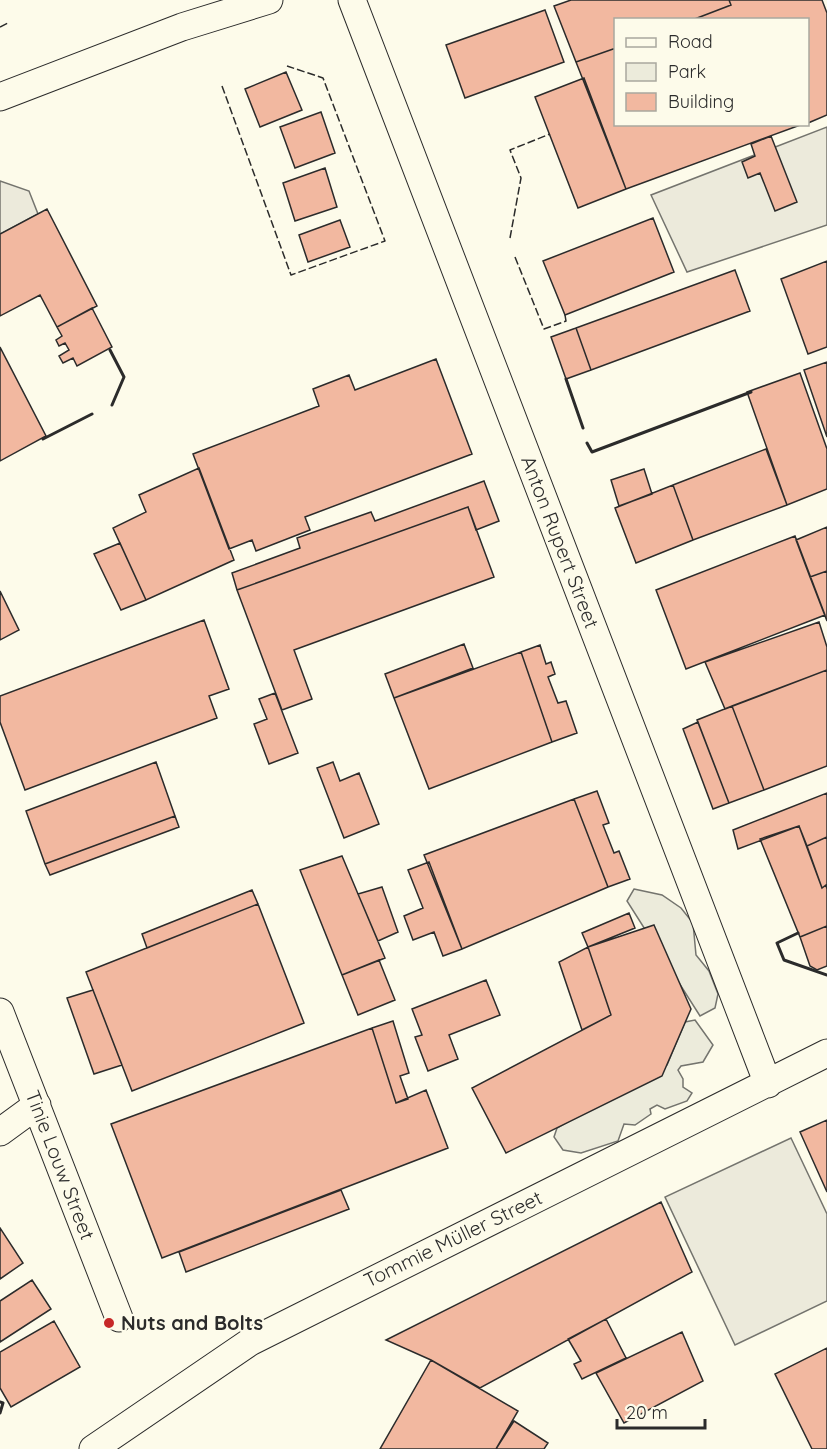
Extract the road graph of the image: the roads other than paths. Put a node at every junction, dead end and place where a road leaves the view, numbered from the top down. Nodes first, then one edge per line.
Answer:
1 (269, 0) edge
2 (352, 0) edge
3 (0, 97) edge
4 (0, 1012) edge
5 (827, 1053) edge
6 (768, 1084) junction
7 (37, 1105) junction
8 (0, 1132) edge
9 (119, 1318) dead end
10 (93, 1449) edge

1 - 3 street
2 - 6 street, Anton Rupert Street
4 - 7 street, Tinie Louw Street
5 - 6 street, Tommie Müller Street
6 - 10 street, Tommie Müller Street
7 - 8 street
7 - 9 street, Tinie Louw Street

